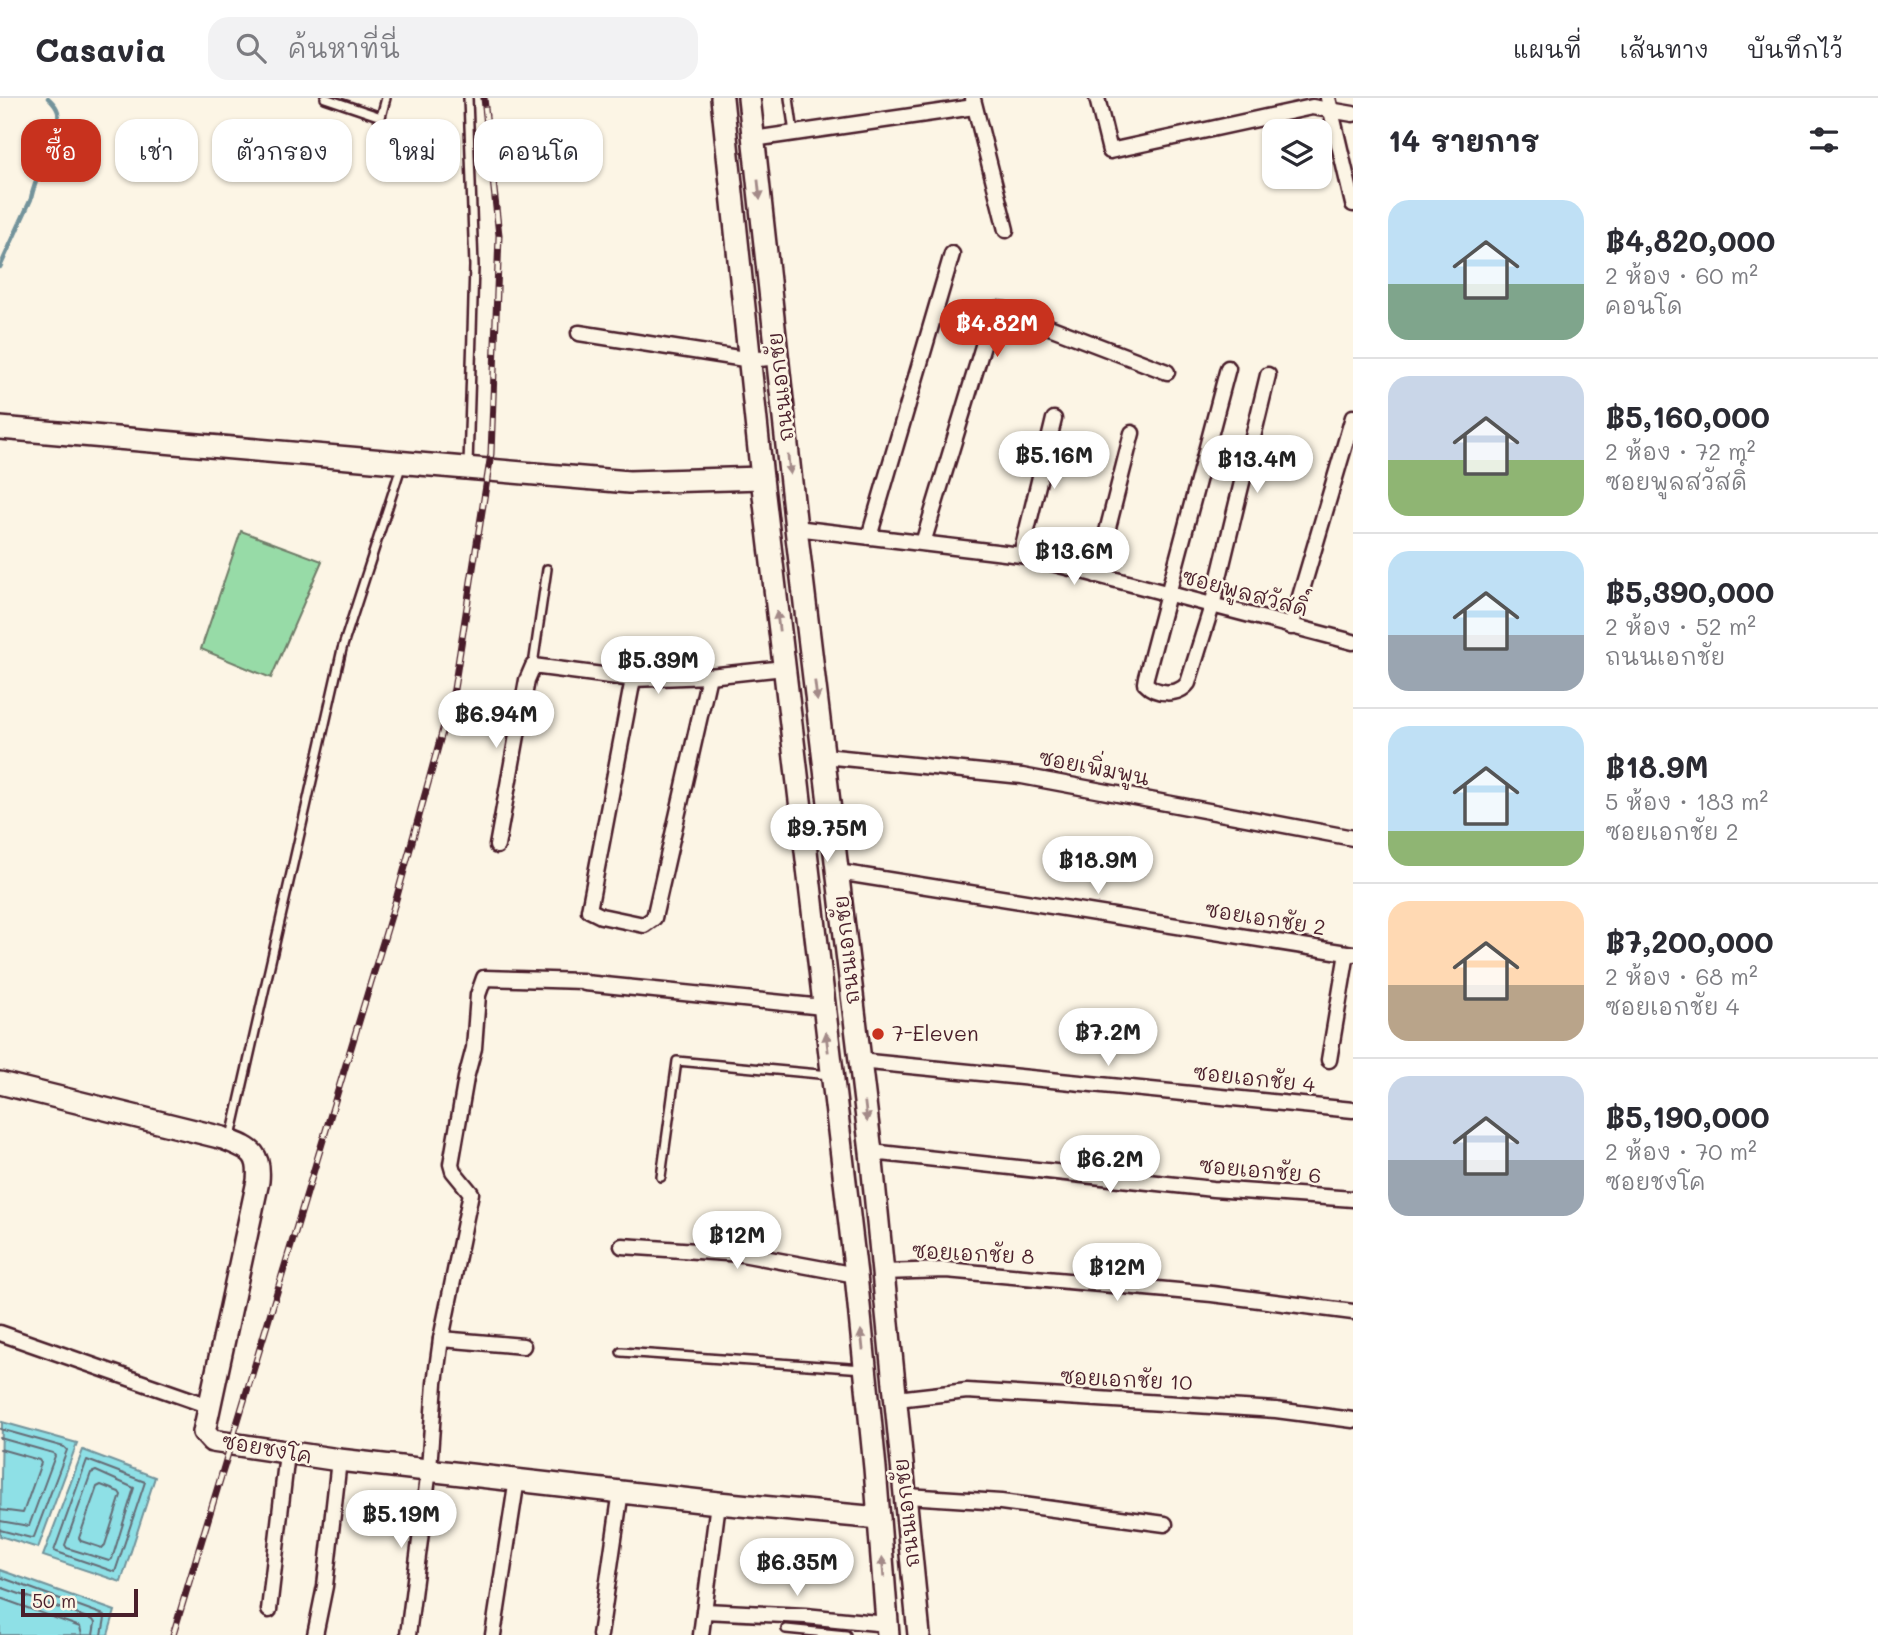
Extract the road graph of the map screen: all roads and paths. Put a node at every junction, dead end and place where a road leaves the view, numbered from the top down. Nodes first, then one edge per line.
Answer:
1 (325, 98) edge
2 (386, 98) edge
3 (468, 98) edge
4 (722, 98) edge
5 (749, 98) edge
6 (789, 98) edge
7 (1097, 98) edge
8 (974, 103) edge
9 (1329, 104) edge
10 (1353, 114) edge
11 (794, 133) junction
12 (753, 139) junction
13 (1353, 204) edge
14 (1006, 230) dead end
15 (952, 254) dead end
16 (579, 333) dead end
17 (777, 356) junction
18 (751, 360) junction
19 (1228, 368) dead end
20 (1167, 372) dead end
21 (1268, 375) dead end
22 (1353, 418) edge
23 (1054, 419) dead end
24 (0, 428) edge
25 (1132, 433) dead end
26 (402, 463) junction
27 (467, 469) junction
28 (762, 478) junction
29 (796, 528) junction
30 (869, 537) junction
31 (923, 543) junction
32 (1021, 555) junction
33 (547, 569) dead end
34 (1096, 575) junction
35 (1168, 594) junction
36 (1212, 606) junction
37 (1291, 627) junction
38 (1353, 642) edge
39 (533, 666) junction
40 (784, 668) junction
41 (709, 676) junction
42 (633, 679) junction
43 (824, 756) junction
44 (1353, 838) edge
45 (497, 846) dead end
46 (838, 872) junction
47 (1350, 954) edge
48 (823, 1007) junction
49 (1329, 1060) dead end
50 (859, 1061) junction
51 (831, 1076) junction
52 (0, 1083) edge
53 (1353, 1110) edge
54 (230, 1141) junction
55 (871, 1152) junction
56 (661, 1177) dead end
57 (1353, 1199) edge
58 (622, 1246) dead end
59 (883, 1272) junction
60 (856, 1275) junction
61 (1353, 1312) edge
62 (0, 1333) edge
63 (441, 1339) junction
64 (523, 1346) dead end
65 (621, 1352) dead end
66 (865, 1369) junction
67 (897, 1399) junction
68 (209, 1406) junction
69 (1353, 1420) edge
70 (287, 1453) junction
71 (339, 1460) junction
72 (429, 1469) junction
73 (517, 1479) junction
74 (621, 1491) junction
75 (907, 1496) junction
76 (718, 1503) junction
77 (879, 1518) junction
78 (1165, 1524) dead end
79 (269, 1610) dead end
80 (704, 1611) junction
81 (786, 1629) dead end
82 (888, 1630) edge
83 (315, 1635) edge
84 (408, 1635) edge
85 (493, 1635) edge
86 (600, 1635) edge
87 (701, 1635) edge
88 (846, 1635) edge
89 (919, 1635) edge

1 - 2 lane
3 - 27 lane
4 - 18 main road, ถนนเอกชัย
5 - 12 main road, ถนนเอกชัย
6 - 11 lane
7 - 9 street
8 - 11 street
8 - 14 street
9 - 10 street
9 - 13 street
11 - 12 street
12 -> 17 main road, ถนนเอกชัย
15 - 30 street
16 - 18 street
17 - 18 street
17 -> 29 main road, ถนนเอกชัย
18 - 28 main road, ถนนเอกชัย
19 - 35 street
20 - 31 street
21 - 36 street
22 - 37 street
23 - 32 street
24 - 26 main road
25 - 34 street
26 - 27 main road
26 - 54 lane
27 - 28 main road
40 -> 28 main road, ถนนเอกชัย
29 - 30 street, ซอยพูลสวัสดิ์
29 -> 43 main road, ถนนเอกชัย
30 - 31 street, ซอยพูลสวัสดิ์
31 - 32 street, ซอยพูลสวัสดิ์
32 - 34 street, ซอยพูลสวัสดิ์
33 - 39 lane
34 - 35 street, ซอยพูลสวัสดิ์
35 - 36 street, ซอยพูลสวัสดิ์
35 - 36 street
36 - 37 street, ซอยพูลสวัสดิ์
37 - 38 street, ซอยพูลสวัสดิ์
39 - 42 street
39 - 45 street
40 - 41 street
40 - 48 main road, ถนนเอกชัย
41 - 42 street
41 - 42 street
43 - 44 street, ซอยเพิ่มพูน
43 - 46 main road, ถนนเอกชัย
46 - 47 street, ซอยเอกชัย 2
46 - 50 main road, ถนนเอกชัย
47 - 49 street
51 -> 48 main road, ถนนเอกชัย
48 - 63 street
50 - 53 street, ซอยเอกชัย 4
50 -> 55 main road, ถนนเอกชัย
51 - 56 lane
51 - 60 main road, ถนนเอกชัย
52 - 54 main road, ซอยชงโค
54 - 68 main road, ซอยชงโค
55 - 57 street, ซอยเอกชัย 6
55 - 59 main road, ถนนเอกชัย
58 - 60 street
59 - 61 street, ซอยเอกชัย 8
59 - 67 main road, ถนนเอกชัย
66 -> 60 main road, ถนนเอกชัย
62 - 68 street
63 - 64 street
63 - 72 street
65 - 66 lane
66 - 77 main road, ถนนเอกชัย
67 - 69 street, ซอยเอกชัย 10
67 - 75 main road, ถนนเอกชัย
68 - 70 main road, ซอยชงโค
70 - 71 main road, ซอยชงโค
70 - 79 street
71 - 72 main road, ซอยชงโค
71 - 83 street
72 - 73 main road, ซอยชงโค
72 - 84 street
73 - 74 main road, ซอยชงโค
73 - 85 street
74 - 76 main road, ซอยชงโค
74 - 86 street
75 - 78 street
75 - 89 main road, ถนนเอกชัย
76 - 77 main road, ซอยชงโค
76 - 80 street
82 -> 77 main road, ถนนเอกชัย
80 - 82 street
80 - 87 street
81 - 88 lane

